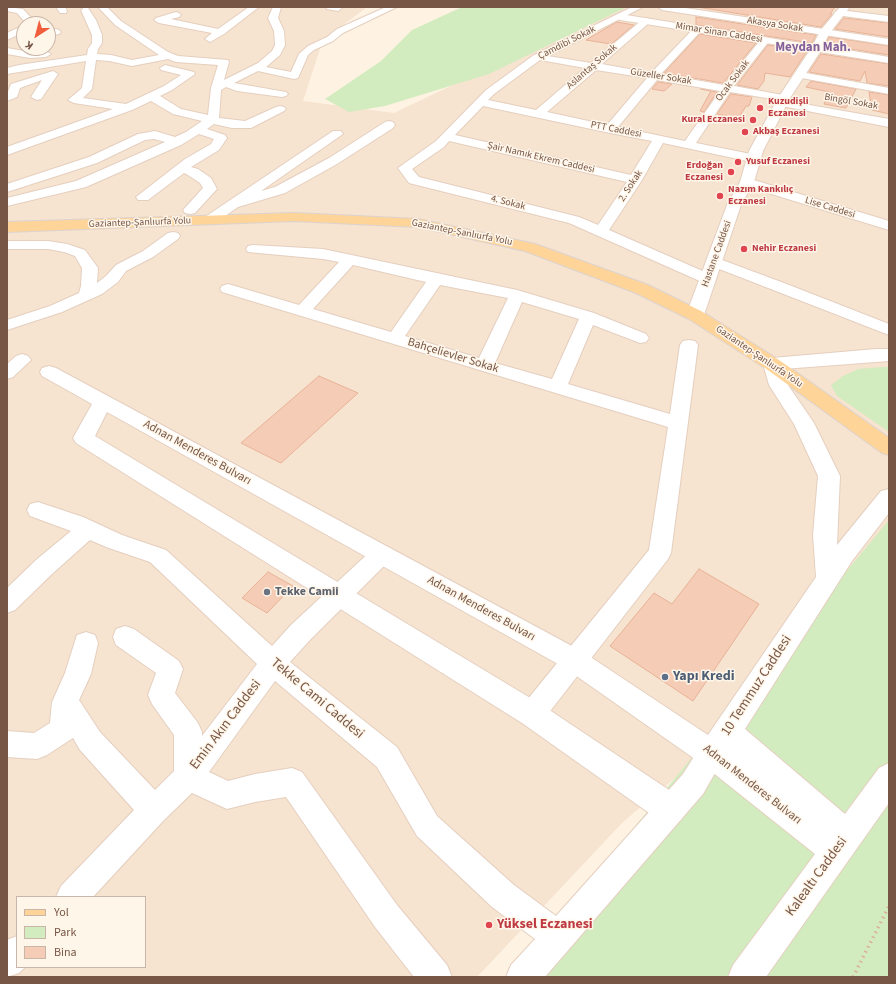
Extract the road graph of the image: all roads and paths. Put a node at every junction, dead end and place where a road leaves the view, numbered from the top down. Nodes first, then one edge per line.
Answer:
1 (102, 7) edge
2 (255, 7) edge
3 (274, 7) edge
4 (393, 7) edge
5 (639, 7) edge
6 (662, 7) edge
7 (7, 8) edge
8 (85, 10) dead end
9 (704, 10) edge
10 (842, 10) edge
11 (20, 11) junction
12 (771, 12) dead end
13 (176, 15) dead end
14 (7, 16) edge
15 (25, 16) edge
16 (620, 17) junction
17 (889, 19) edge
18 (646, 21) junction
19 (762, 22) junction
20 (698, 29) junction
21 (221, 32) junction
22 (16, 33) edge
23 (824, 33) junction
24 (97, 37) junction
25 (7, 38) edge
26 (210, 39) dead end
27 (765, 40) junction
28 (85, 41) dead end
29 (889, 42) edge
30 (817, 48) junction
31 (7, 51) edge
32 (61, 51) dead end
33 (169, 56) junction
34 (538, 57) junction
35 (889, 60) edge
36 (91, 62) junction
37 (593, 66) junction
38 (160, 67) dead end
39 (257, 68) junction
40 (807, 68) junction
41 (7, 71) edge
42 (51, 75) junction
43 (655, 76) junction
44 (222, 86) junction
45 (11, 87) edge
46 (727, 88) junction
47 (889, 91) edge
48 (804, 93) dead end
49 (282, 94) dead end
50 (151, 96) junction
51 (785, 97) junction
52 (7, 98) edge
53 (37, 98) dead end
54 (480, 102) junction
55 (128, 108) junction
56 (280, 109) dead end
57 (538, 114) junction
58 (213, 119) junction
59 (889, 123) edge
60 (389, 125) dead end
61 (610, 129) junction
62 (197, 130) junction
63 (338, 134) dead end
64 (447, 137) junction
65 (659, 138) junction
66 (177, 142) junction
67 (689, 144) junction
68 (7, 151) edge
69 (752, 158) junction
70 (182, 169) junction
71 (635, 180) junction
72 (747, 182) junction
73 (7, 188) edge
74 (143, 197) dead end
75 (7, 202) edge
76 (234, 204) junction
77 (190, 210) dead end
78 (210, 220) junction
79 (889, 226) edge
80 (7, 227) edge
81 (600, 232) junction
82 (173, 236) dead end
83 (7, 245) edge
84 (253, 249) dead end
85 (350, 260) junction
86 (714, 262) junction
87 (436, 279) junction
88 (708, 279) junction
89 (228, 289) dead end
90 (86, 295) junction
91 (517, 295) junction
92 (302, 311) junction
93 (695, 315) junction
94 (588, 317) junction
95 (7, 326) edge
96 (889, 330) edge
97 (394, 338) junction
98 (640, 338) dead end
99 (689, 345) dead end
100 (889, 355) edge
101 (22, 360) dead end
102 (772, 364) junction
103 (485, 365) junction
104 (49, 372) dead end
105 (7, 373) edge
106 (558, 387) junction
107 (103, 402) junction
108 (678, 422) junction
109 (889, 448) edge
110 (889, 497) edge
111 (38, 510) dead end
112 (88, 529) junction
113 (382, 554) junction
114 (828, 578) junction
115 (339, 596) junction
116 (7, 603) edge
117 (125, 638) dead end
118 (86, 643) dead end
119 (574, 660) junction
120 (273, 663) junction
121 (65, 702) junction
122 (532, 714) junction
123 (720, 743) junction
124 (7, 744) edge
125 (188, 777) junction
126 (889, 778) edge
127 (670, 809) junction
128 (154, 810) junction
129 (841, 844) junction
130 (73, 896) edge
131 (889, 906) edge
132 (558, 937) junction
133 (16, 953) edge
134 (7, 961) edge
135 (435, 977) edge
136 (523, 977) edge
137 (745, 977) edge
138 (853, 977) edge

1 - 33 street
2 - 21 street
3 - 39 street
4 - 39 street
5 - 16 street, Çamdibi Sokak
6 - 9 street, Akasya Sokak
7 - 11 street
8 - 24 street
9 - 19 street, Akasya Sokak
10 - 17 street
10 - 23 street, Hastane Caddesi
11 - 14 street
11 - 15 street
12 - 19 street
13 - 21 street
16 - 18 street, Mimar Sinan Caddesi
16 - 34 street, Çamdibi Sokak
18 - 20 street, Mimar Sinan Caddesi
18 - 37 street, Aslantaş Sokak
19 - 23 street, Akasya Sokak
20 - 27 street, Mimar Sinan Caddesi
20 - 43 street
21 - 26 street
22 - 25 street
23 - 29 street, Akasya Sokak
23 - 30 street, Hastane Caddesi
24 - 28 street
24 - 36 street
27 - 30 street, Mimar Sinan Caddesi
27 - 46 street, Ocak Sokak
30 - 35 street, Mimar Sinan Caddesi
30 - 40 street, Hastane Caddesi
31 - 32 street
33 - 36 street
33 - 44 street
34 - 37 street, Güzeller Sokak
34 - 54 street, Çamdibi Sokak
36 - 41 street
36 - 42 street
36 - 55 street
37 - 43 street, Güzeller Sokak
37 - 57 street, Aslantaş Sokak
38 - 50 street
39 - 44 street
40 - 47 street
40 - 51 street, Hastane Caddesi
42 - 45 street
42 - 53 street
43 - 46 street, Güzeller Sokak
43 - 61 street
44 - 49 street
44 - 58 street
45 - 52 street
46 - 51 street, Güzeller Sokak
46 - 67 street, Ocak Sokak
48 - 51 street
50 - 55 street
50 - 58 street
51 - 59 street
51 - 69 street, Hastane Caddesi
54 - 57 street, PTT Caddesi
54 - 64 street, 4. Sokak
55 - 68 street
56 - 58 street
57 - 61 street, PTT Caddesi
58 - 62 street
60 - 76 street
61 - 65 street, PTT Caddesi
62 - 66 street
62 - 70 street
63 - 76 street
64 - 71 street, Şair Namık Ekrem Caddesi
64 - 81 street, 4. Sokak
65 - 67 street, PTT Caddesi
65 - 71 street, 2. Sokak
66 - 73 street
66 - 75 street
67 - 69 street, PTT Caddesi
69 - 72 street, Hastane Caddesi
70 - 74 street
70 - 77 street
71 - 81 street, 2. Sokak
72 - 79 street, Lise Caddesi
72 - 86 street, Hastane Caddesi
76 - 78 street
78 - 80 main road, Gaziantep-Şanlıurfa Yolu
78 - 93 main road, Gaziantep-Şanlıurfa Yolu
81 - 88 street, 4. Sokak
82 - 90 street
83 - 90 street
84 - 85 street
85 - 87 street
85 - 92 street
86 - 88 street, Hastane Caddesi
86 - 96 street
87 - 91 street
87 - 97 street
88 - 93 street, Hastane Caddesi
89 - 92 street, Bahçelievler Sokak
90 - 95 street
91 - 94 street
91 - 103 street
92 - 97 street, Bahçelievler Sokak
93 - 102 main road, Gaziantep-Şanlıurfa Yolu
94 - 98 street
94 - 106 street
97 - 103 street, Bahçelievler Sokak
99 - 108 street
100 - 102 street
101 - 105 street
102 - 109 main road, Gaziantep-Şanlıurfa Yolu
102 - 114 street
103 - 106 street, Bahçelievler Sokak
104 - 107 street, Adnan Menderes Bulvarı
106 - 108 street, Bahçelievler Sokak
107 - 113 street, Adnan Menderes Bulvarı
107 - 115 street
108 - 119 street
110 - 114 street, 10 Temmuz Caddesi
111 - 112 street, Tekke Cami Caddesi
112 - 116 street
112 - 120 street, Tekke Cami Caddesi
113 - 115 street, Emin Akın Caddesi
113 - 119 street, Adnan Menderes Bulvarı
114 - 123 street, 10 Temmuz Caddesi
115 - 120 street, Emin Akın Caddesi
115 - 122 street
117 - 125 street
118 - 121 street
119 - 122 street
119 - 123 street, Adnan Menderes Bulvarı
120 - 125 street, Emin Akın Caddesi
120 - 132 street, Tekke Cami Caddesi
121 - 124 street
121 - 128 street
122 - 127 street
123 - 127 street, 10 Temmuz Caddesi
123 - 129 street, Adnan Menderes Bulvarı
125 - 128 street, Emin Akın Caddesi
125 - 135 street
126 - 129 street, Kalealtı Caddesi
127 - 132 street, 10 Temmuz Caddesi
128 - 130 street, Emin Akın Caddesi
129 - 137 street, Kalealtı Caddesi
131 - 138 path
132 - 136 street, 10 Temmuz Caddesi
133 - 134 street

